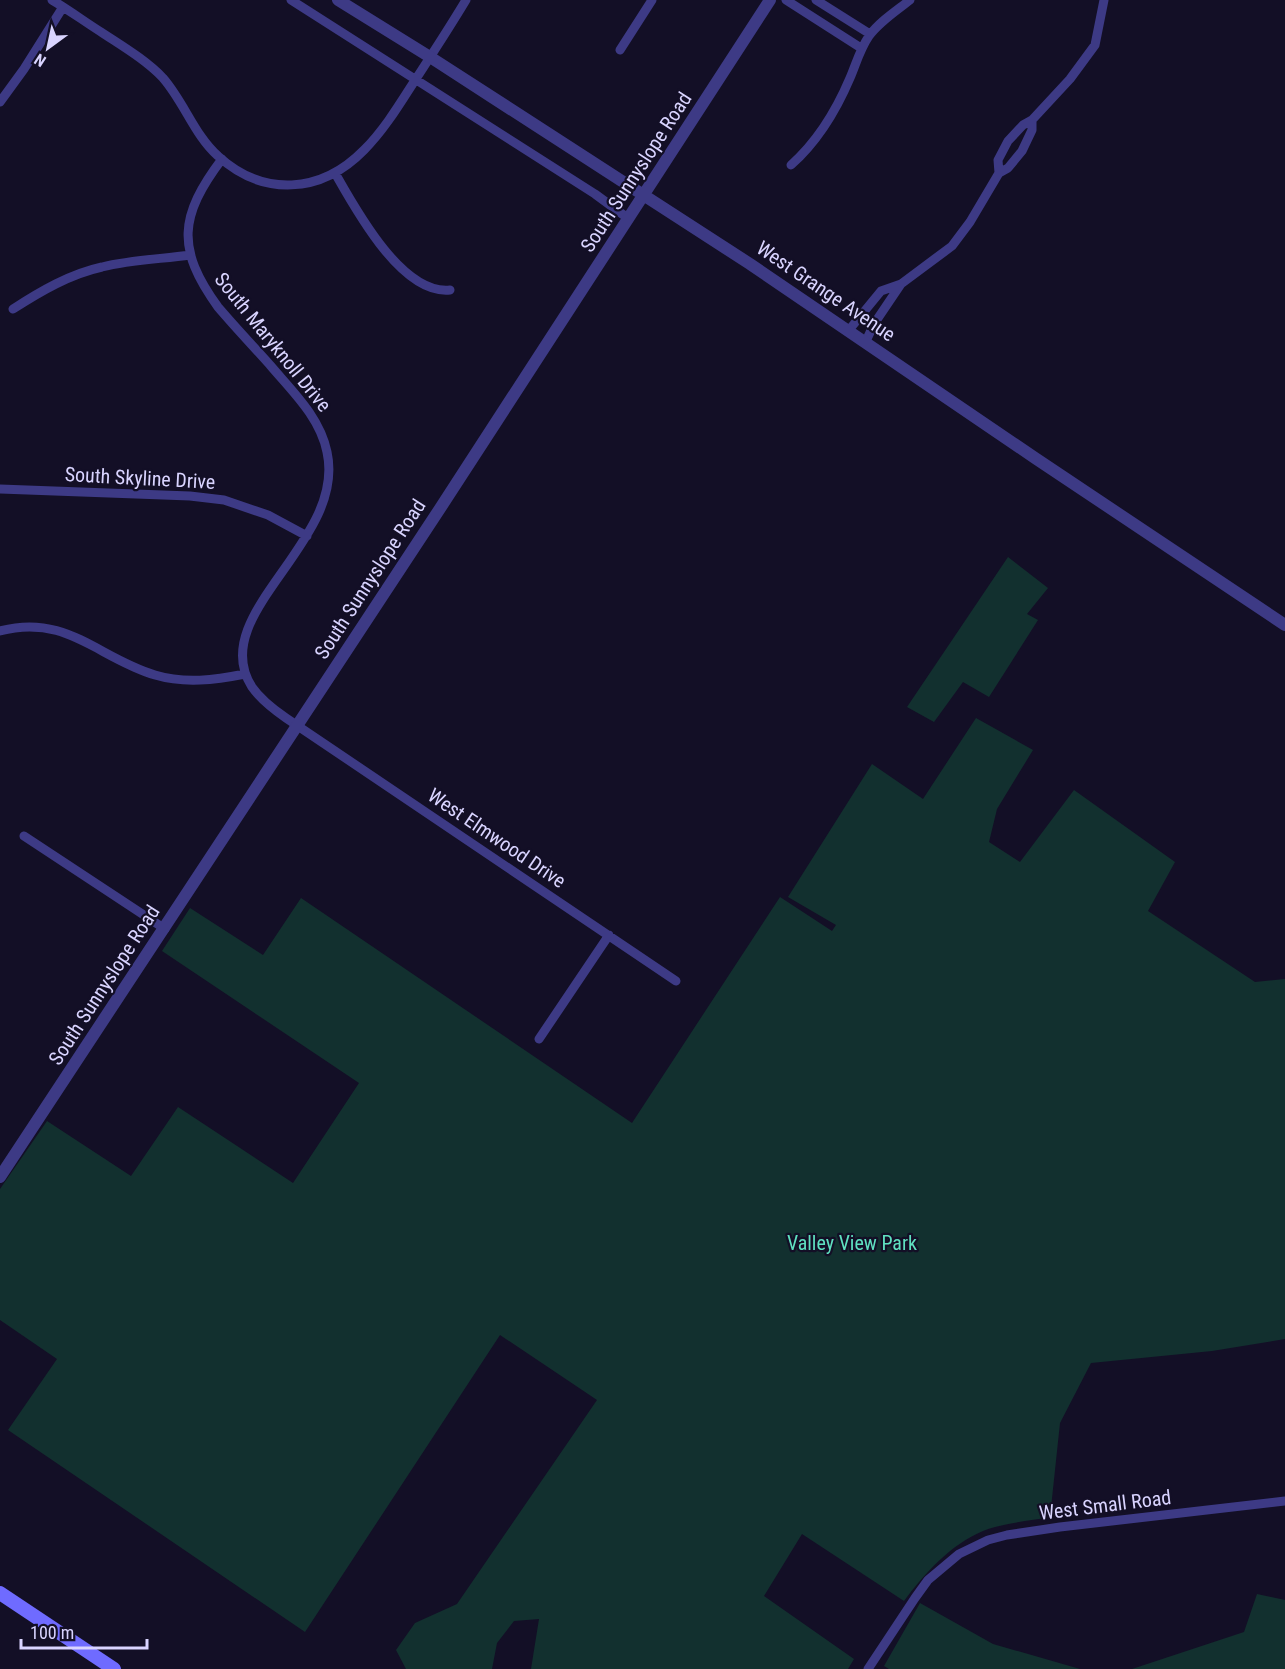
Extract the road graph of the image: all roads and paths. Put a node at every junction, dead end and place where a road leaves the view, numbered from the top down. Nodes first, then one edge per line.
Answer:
1 (52, 0) edge
2 (291, 0) edge
3 (338, 0) edge
4 (466, 0) edge
5 (652, 0) edge
6 (770, 0) edge
7 (786, 0) edge
8 (816, 0) edge
9 (910, 0) edge
10 (1104, 0) edge
11 (63, 7) junction
12 (870, 34) junction
13 (861, 48) junction
14 (620, 50) dead end
15 (430, 57) junction
16 (416, 79) junction
17 (0, 102) edge
18 (1032, 120) junction
19 (222, 159) junction
20 (791, 165) dead end
21 (334, 173) junction
22 (999, 173) junction
23 (644, 196) junction
24 (629, 219) junction
25 (190, 255) junction
26 (901, 284) junction
27 (450, 290) dead end
28 (13, 309) dead end
29 (849, 330) junction
30 (866, 341) junction
31 (0, 489) edge
32 (307, 536) junction
33 (1285, 625) edge
34 (0, 631) edge
35 (245, 674) junction
36 (297, 726) junction
37 (24, 836) dead end
38 (165, 929) junction
39 (609, 935) junction
40 (676, 981) dead end
41 (539, 1039) dead end
42 (0, 1177) edge
43 (1285, 1501) edge
44 (0, 1593) edge
45 (114, 1669) edge
46 (868, 1669) edge

1 - 11 street
2 - 16 street
3 - 15 street, West Grange Avenue
4 - 15 street
5 - 14 street
6 - 23 street, South Sunnyslope Road
7 - 13 street
8 - 12 street
9 - 12 street
10 - 18 street
11 - 17 street
11 - 19 street
12 - 13 street
13 - 20 street
15 - 16 street
15 - 23 street, West Grange Avenue
16 - 21 street
16 - 24 street
18 - 22 street
18 - 22 street
19 - 21 street
19 - 25 street, South Maryknoll Drive
21 - 27 street
22 - 26 street
23 - 24 street, South Sunnyslope Road
23 - 29 street, West Grange Avenue
24 - 36 street, South Sunnyslope Road
25 - 28 street
25 - 32 street, South Maryknoll Drive
26 - 29 street
26 - 30 street
29 - 30 street, West Grange Avenue
30 - 33 street, West Grange Avenue
31 - 32 street, South Skyline Drive
32 - 35 street, South Maryknoll Drive
34 - 35 street
35 - 36 street
36 - 38 street, South Sunnyslope Road
36 - 39 street, West Elmwood Drive
37 - 38 street
38 - 42 street, South Sunnyslope Road
39 - 40 street, West Elmwood Drive
39 - 41 street
43 - 46 street, West Small Road
44 - 45 main road

